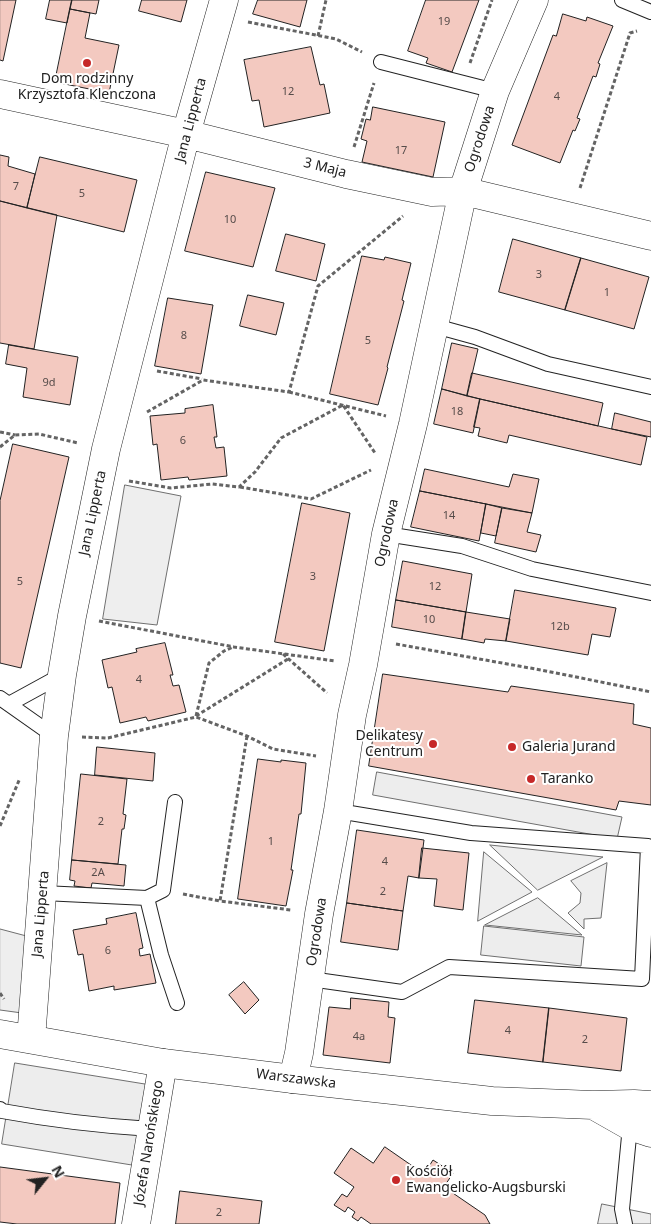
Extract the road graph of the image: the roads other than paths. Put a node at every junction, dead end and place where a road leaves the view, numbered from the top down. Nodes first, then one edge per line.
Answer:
1 (224, 0) edge
2 (534, 0) edge
3 (622, 0) edge
4 (651, 12) edge
5 (381, 62) road end
6 (495, 91) junction
7 (0, 94) edge
8 (186, 134) junction
9 (463, 191) junction
10 (651, 236) edge
11 (435, 326) junction
12 (651, 387) edge
13 (386, 534) junction
14 (651, 593) edge
15 (62, 675) junction
16 (4, 701) edge
17 (54, 736) junction
18 (175, 802) dead end
19 (338, 811) junction
20 (43, 893) junction
21 (147, 898) junction
22 (310, 979) junction
23 (177, 1003) dead end
24 (2, 1037) edge
25 (31, 1039) junction
26 (163, 1063) junction
27 (293, 1079) junction
28 (594, 1105) junction
29 (651, 1105) edge
30 (0, 1109) edge
31 (151, 1128) junction
32 (641, 1130) edge
33 (136, 1224) edge
34 (625, 1224) edge

1 - 8 street, Jana Lipperta
2 - 6 street, Ogrodowa
3 - 4 lane
5 - 6 lane
6 - 9 street, Ogrodowa
7 - 8 street, 3 Maja
8 - 9 street, 3 Maja
8 - 15 street, Jana Lipperta
9 - 10 street, 3 Maja
9 - 11 street, Ogrodowa
11 - 12 lane
11 - 13 street, Ogrodowa
13 - 14 lane
13 - 19 street, Ogrodowa
15 - 16 lane
15 - 17 street, Jana Lipperta
16 - 17 lane
17 - 20 street, Jana Lipperta
18 - 21 lane
19 - 22 street, Ogrodowa
19 - 22 lane
20 - 21 lane
20 - 25 street, Jana Lipperta
21 - 23 lane
22 - 27 street, Ogrodowa
24 - 25 street, Warszawska
25 - 26 street, Warszawska
26 - 27 street, Warszawska
26 - 31 street, Józefa Narońskiego
27 - 28 street, Warszawska
28 - 29 street, Warszawska
28 - 32 street, Warszawska
30 - 31 lane
31 - 33 street, Józefa Narońskiego
32 - 34 lane

